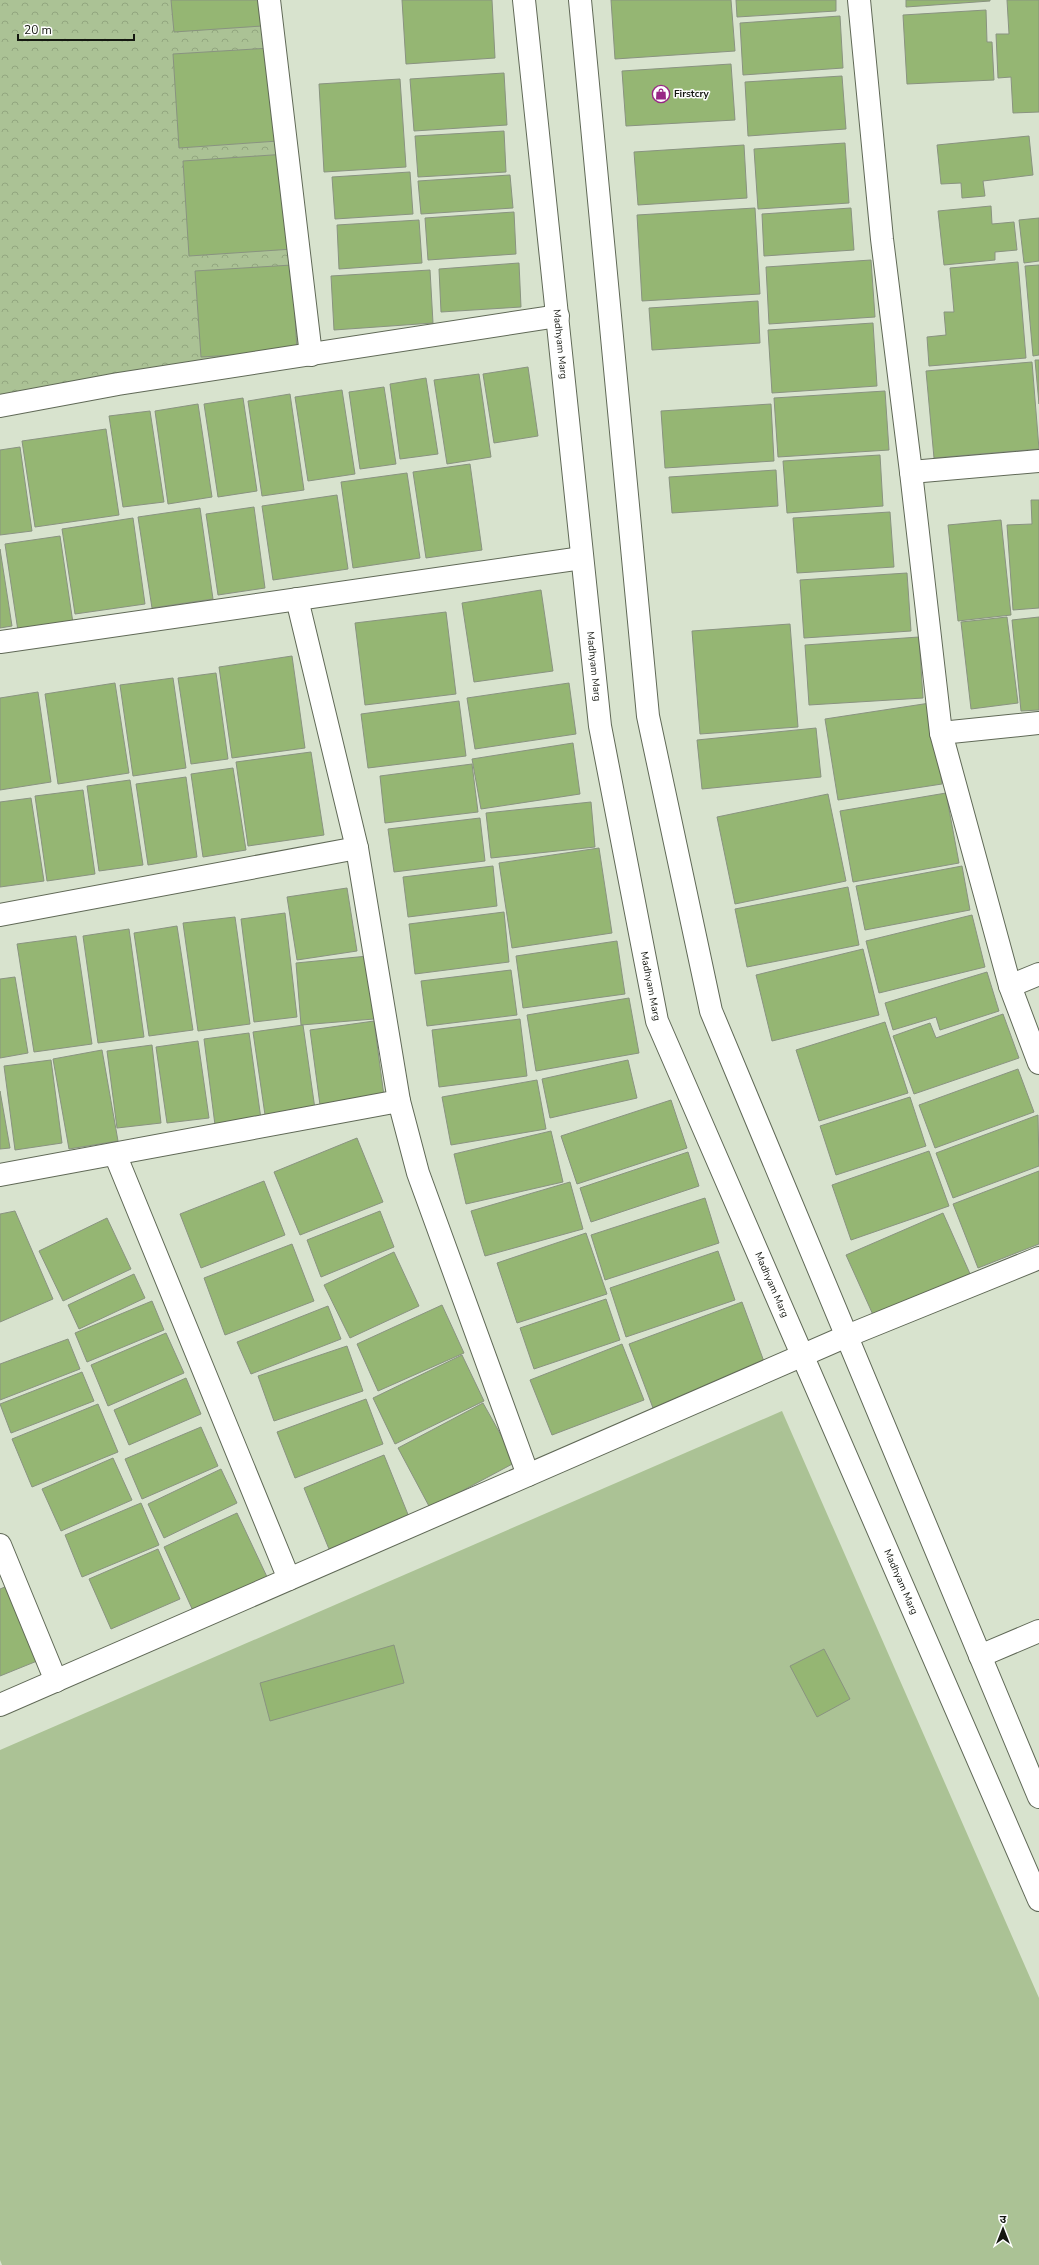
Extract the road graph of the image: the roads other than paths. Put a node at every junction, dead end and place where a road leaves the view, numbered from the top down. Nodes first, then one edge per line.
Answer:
1 (269, 0) edge
2 (524, 0) edge
3 (580, 0) edge
4 (859, 0) edge
5 (558, 316) junction
6 (311, 355) junction
7 (0, 406) edge
8 (1039, 461) edge
9 (911, 472) junction
10 (582, 558) junction
11 (297, 599) junction
12 (0, 642) edge
13 (1039, 723) edge
14 (941, 733) junction
15 (357, 848) junction
16 (0, 916) edge
17 (1039, 974) edge
18 (1010, 986) junction
19 (1039, 1063) edge
20 (399, 1101) junction
21 (115, 1154) junction
22 (0, 1175) edge
23 (1039, 1258) edge
24 (847, 1336) junction
25 (801, 1356) junction
26 (528, 1475) junction
27 (0, 1545) edge
28 (289, 1579) junction
29 (1039, 1631) edge
30 (980, 1656) junction
31 (56, 1681) junction
32 (0, 1705) edge
33 (1039, 1797) edge
34 (1039, 1900) edge

1 - 6 street
2 - 5 street, Madhyam Marg
3 - 24 street
4 - 9 street
5 - 6 street
5 - 10 street, Madhyam Marg
6 - 7 street
8 - 9 street
9 - 14 street
10 - 11 street
10 - 25 street, Madhyam Marg
11 - 12 street
11 - 15 street
13 - 14 street
14 - 18 street
15 - 16 street
15 - 20 street
17 - 18 street
18 - 19 street
20 - 21 street
20 - 26 street
21 - 22 street
21 - 28 street
23 - 24 street
24 - 25 street
24 - 30 street
25 - 26 street
25 - 34 street, Madhyam Marg
26 - 28 street
27 - 31 street
28 - 31 street
29 - 30 street
30 - 33 street
31 - 32 street

